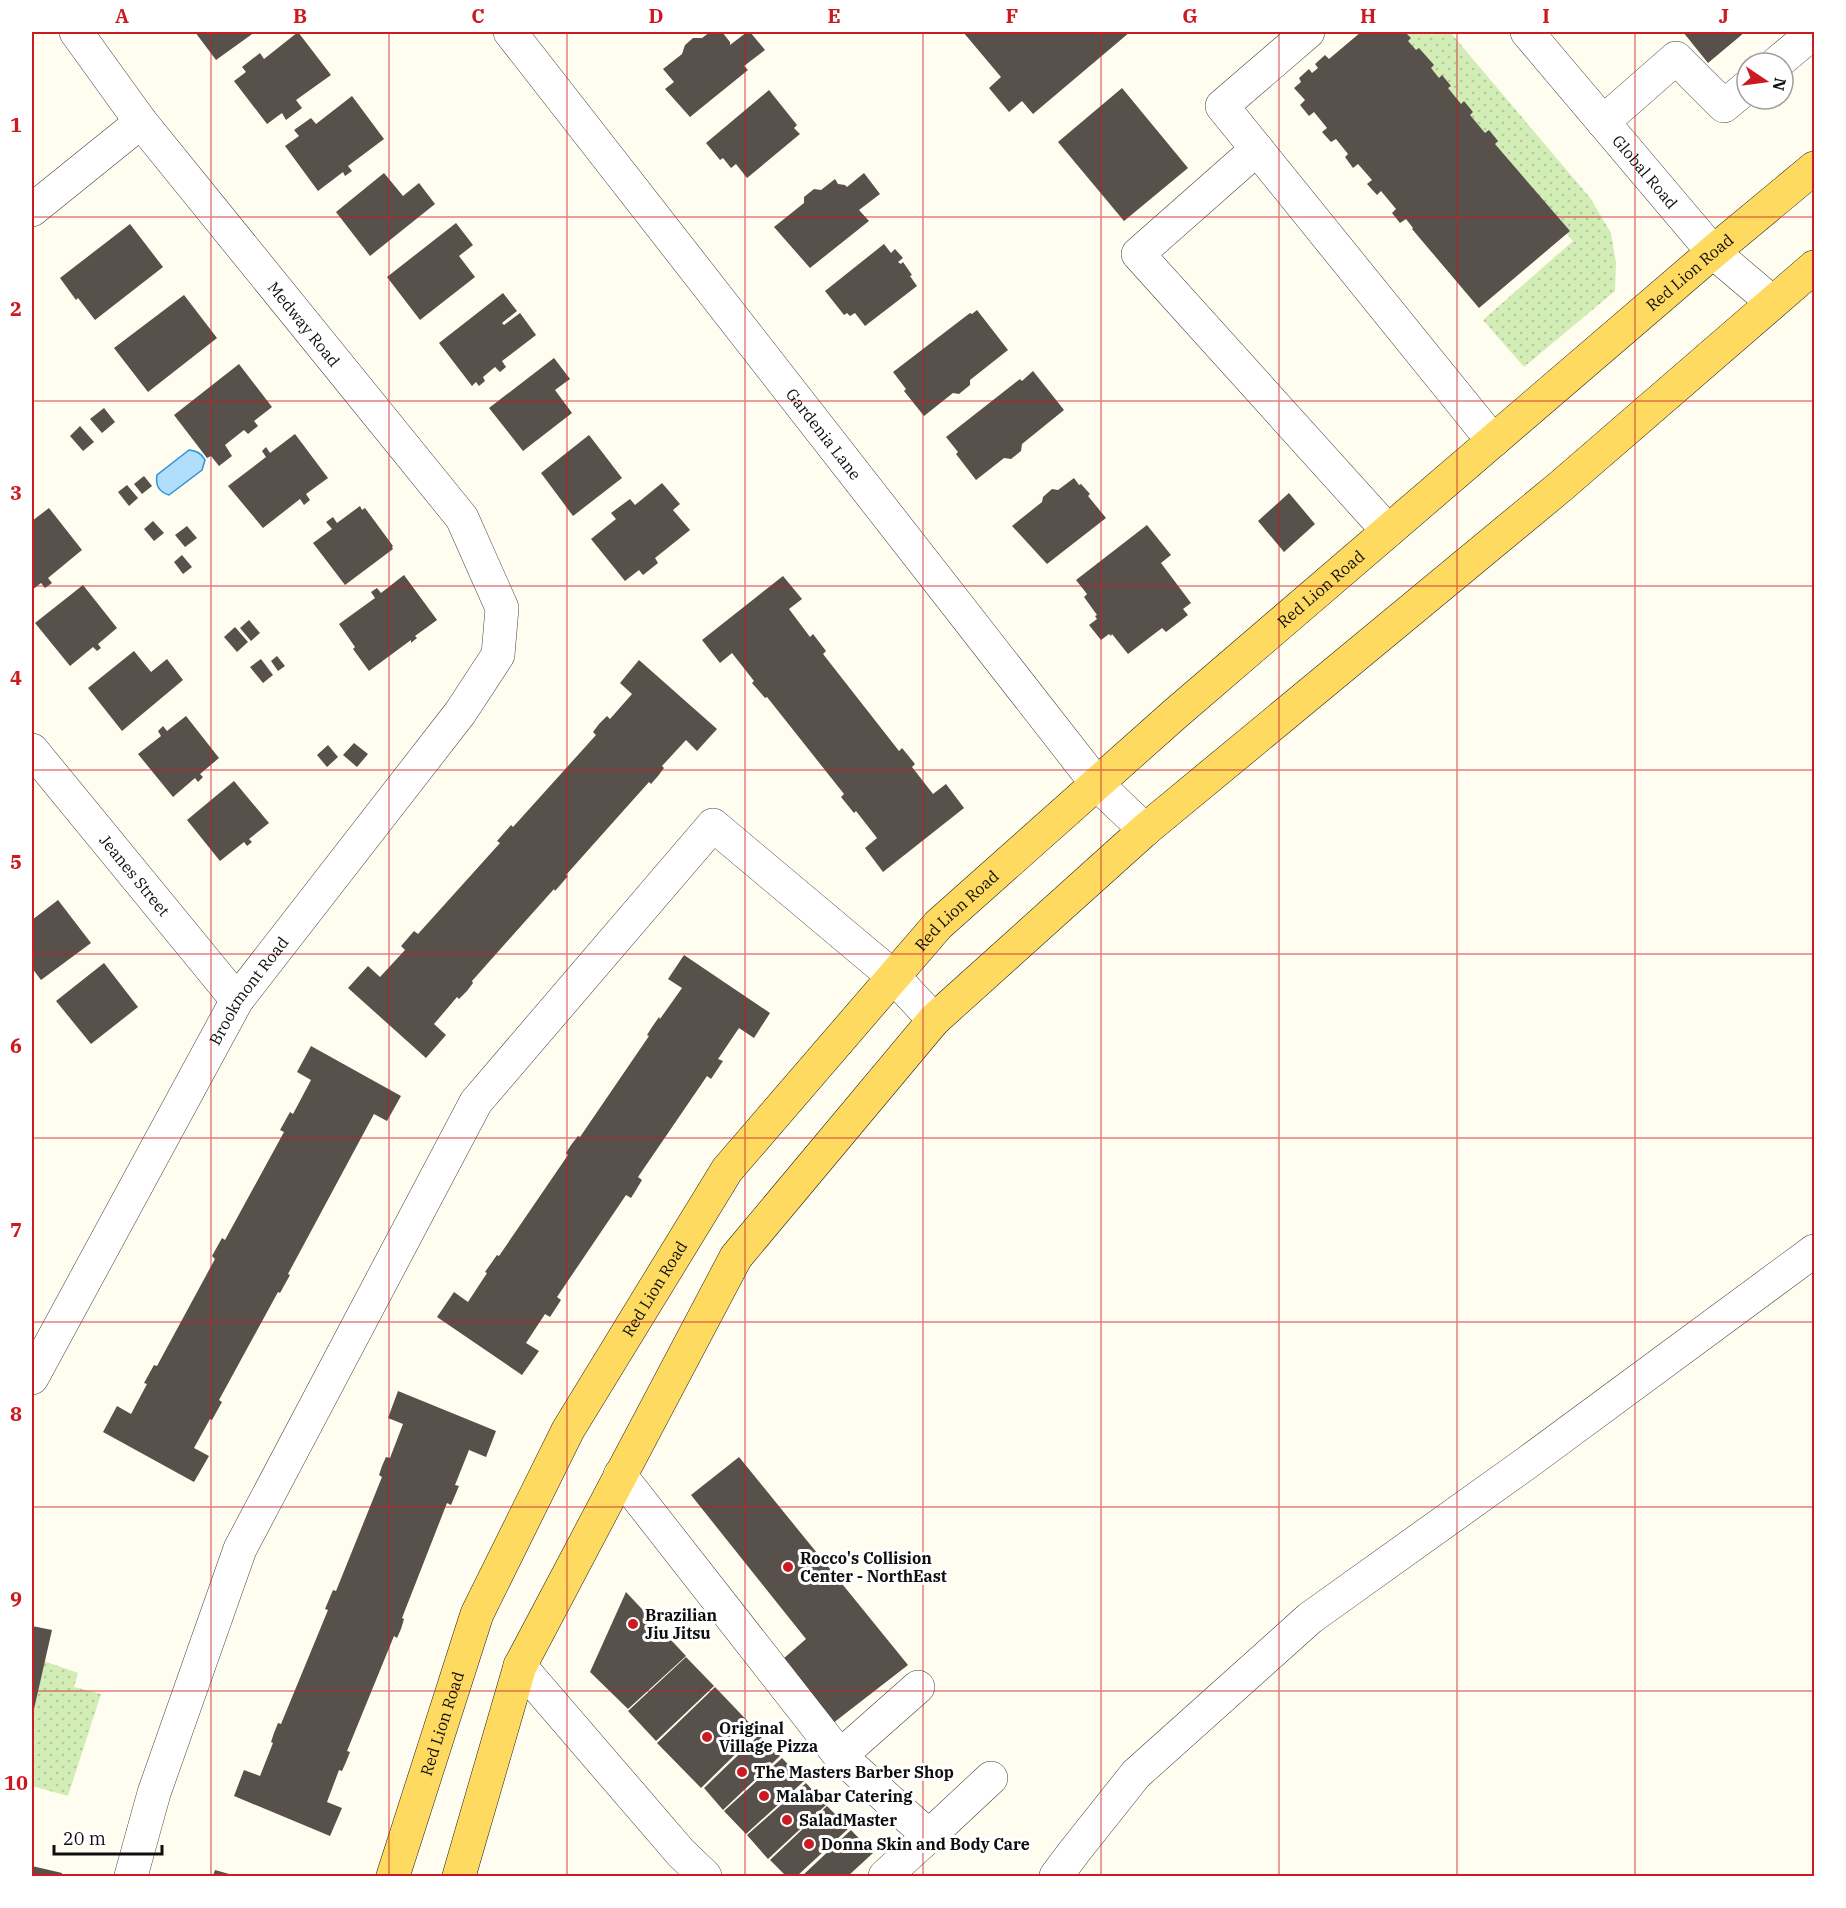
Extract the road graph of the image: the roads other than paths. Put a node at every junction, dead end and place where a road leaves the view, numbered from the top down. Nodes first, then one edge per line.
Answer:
1 (76, 32) edge
2 (510, 32) edge
3 (1308, 32) edge
4 (1527, 32) edge
5 (1815, 32) edge
6 (1792, 51) edge
7 (1735, 97) edge
8 (141, 122) junction
9 (1603, 122) junction
10 (1257, 149) junction
11 (1815, 168) edge
12 (32, 210) edge
13 (1713, 252) junction
14 (1815, 267) edge
15 (1772, 302) junction
16 (1493, 441) junction
17 (1388, 531) junction
18 (500, 630) joint
19 (32, 750) edge
20 (1097, 784) junction
21 (1145, 830) junction
22 (894, 977) junction
23 (237, 1000) junction
24 (934, 1020) junction
25 (1815, 1251) edge
26 (32, 1378) edge
27 (620, 1475) junction
28 (520, 1666) junction
29 (918, 1687) dead end
30 (840, 1756) junction
31 (991, 1779) dead end
32 (928, 1836) junction
33 (131, 1876) edge
34 (393, 1876) edge
35 (459, 1876) edge
36 (705, 1876) edge
37 (885, 1876) edge
38 (1056, 1876) edge

1 - 8 street, Medway Road
2 - 20 street, Gardenia Lane
3 - 10 street
4 - 9 street, Global Road
5 - 6 street
7 - 9 street
8 - 12 street
8 - 18 street, Medway Road
9 - 13 street, Global Road
10 - 16 street
10 - 17 street
11 - 13 main road, Red Lion Road
13 - 15 street, Global Road
13 - 16 main road, Red Lion Road
14 - 15 main road
15 - 21 main road
16 - 17 main road, Red Lion Road
17 - 20 main road, Red Lion Road
18 - 23 street, Brookmont Road
19 - 23 street, Jeanes Street
20 - 21 street, Gardenia Lane
20 - 22 main road, Red Lion Road
21 - 24 main road
22 - 24 street
22 - 33 street
22 - 34 main road, Red Lion Road
23 - 26 street, Brookmont Road
24 - 27 main road
25 - 38 street
27 - 28 main road
27 - 30 street
28 - 35 main road
28 - 36 street
29 - 30 street
30 - 32 street
31 - 32 street
32 - 37 street

